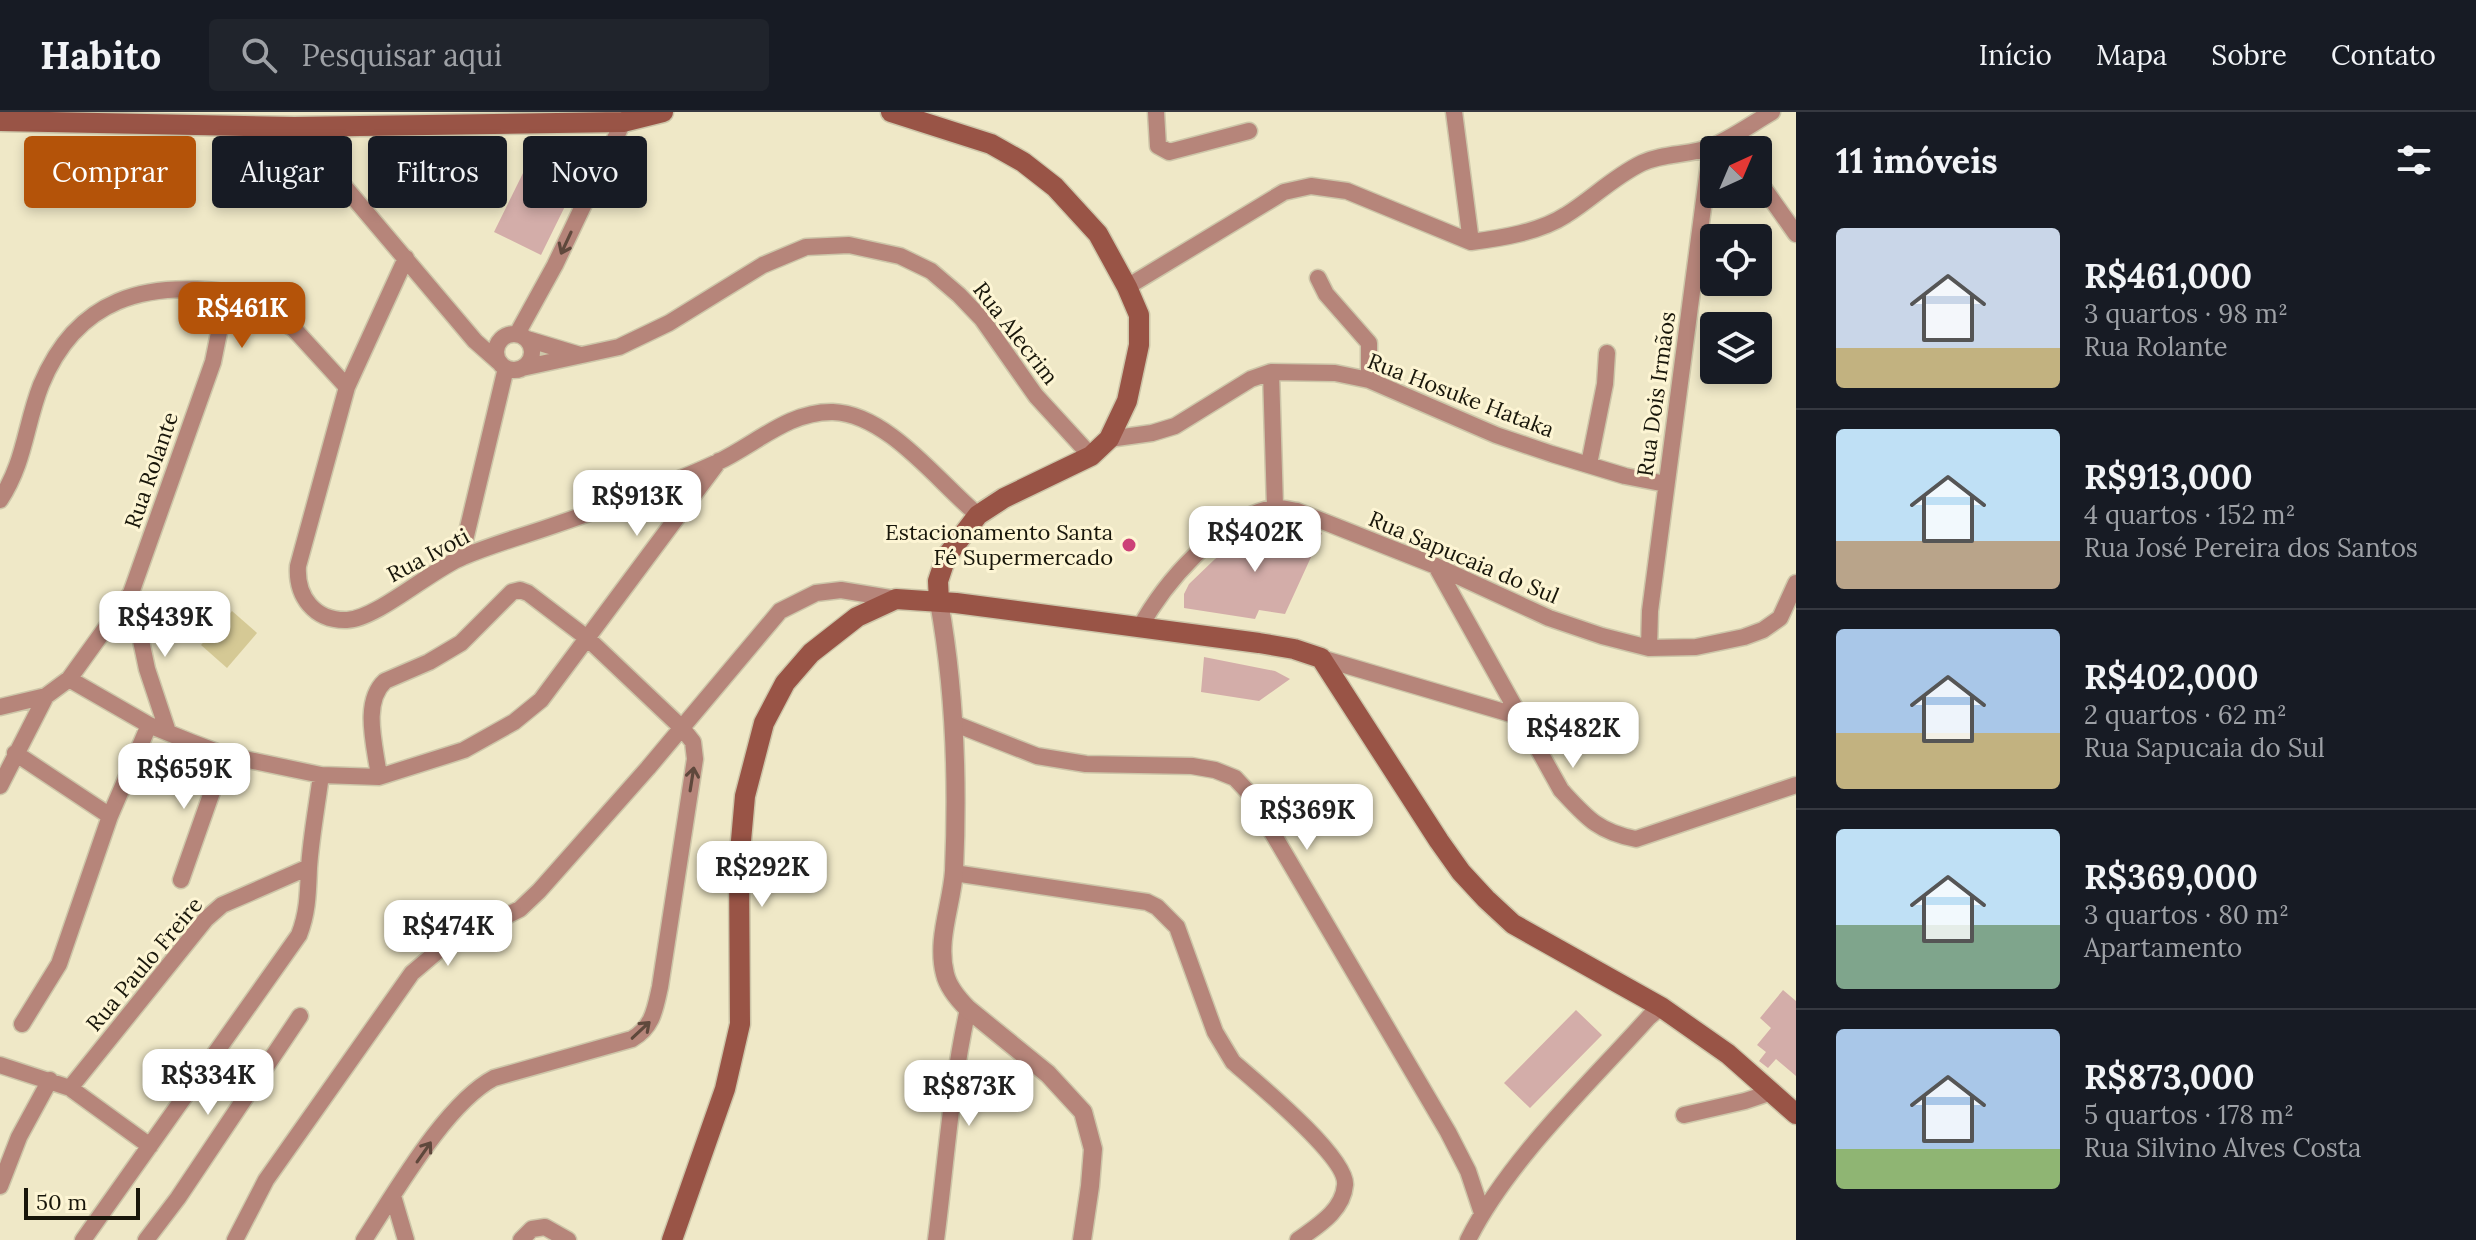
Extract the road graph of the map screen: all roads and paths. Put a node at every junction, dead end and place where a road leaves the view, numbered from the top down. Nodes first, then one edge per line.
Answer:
1 (663, 112) edge
2 (891, 112) edge
3 (1156, 112) edge
4 (1454, 112) edge
5 (1772, 112) edge
6 (624, 117) edge
7 (180, 118) edge
8 (0, 121) edge
9 (294, 127) junction
10 (1249, 131) dead end
11 (1736, 136) edge
12 (1700, 148) edge
13 (1772, 200) edge
14 (1712, 208) edge
15 (1796, 234) edge
16 (1471, 242) junction
17 (406, 258) junction
18 (1318, 278) dead end
19 (1127, 287) junction
20 (182, 291) junction
21 (238, 295) junction
22 (231, 315) junction
23 (458, 319) junction
24 (279, 321) junction
25 (515, 338) junction
26 (1607, 353) dead end
27 (585, 356) junction
28 (510, 367) junction
29 (1271, 372) junction
30 (1369, 380) junction
31 (347, 387) junction
32 (1109, 439) junction
33 (1091, 456) junction
34 (719, 461) junction
35 (1589, 464) junction
36 (1666, 484) junction
37 (0, 500) edge
38 (1275, 507) junction
39 (978, 515) junction
40 (461, 557) junction
41 (1436, 566) junction
42 (1796, 583) edge
43 (131, 593) junction
44 (896, 599) junction
45 (939, 602) junction
46 (1139, 629) junction
47 (587, 638) junction
48 (1649, 648) junction
49 (1321, 658) junction
50 (69, 679) junction
51 (46, 696) junction
52 (0, 707) edge
53 (1521, 717) junction
54 (953, 723) junction
55 (149, 725) junction
56 (682, 728) junction
57 (168, 732) junction
58 (15, 753) junction
59 (225, 755) junction
60 (321, 775) junction
61 (379, 777) junction
62 (1796, 785) edge
63 (0, 786) edge
64 (110, 816) junction
65 (309, 867) junction
66 (954, 873) junction
67 (181, 880) dead end
68 (1661, 1007) junction
69 (968, 1009) junction
70 (300, 1016) dead end
71 (22, 1024) dead end
72 (0, 1065) edge
73 (50, 1080) junction
74 (70, 1088) junction
75 (1772, 1092) junction
76 (1796, 1114) edge
77 (1684, 1115) dead end
78 (150, 1146) junction
79 (0, 1186) edge
80 (393, 1196) junction
81 (1482, 1213) junction
82 (672, 1237) edge
83 (83, 1240) edge
84 (146, 1240) edge
85 (235, 1240) edge
86 (364, 1240) edge
87 (406, 1240) edge
88 (521, 1240) edge
89 (568, 1240) edge
90 (936, 1240) edge
91 (1082, 1240) edge
92 (1298, 1240) edge
93 (1468, 1240) edge

1 - 6 main road
2 - 19 main road
3 - 10 street
4 - 16 street
5 - 11 street
6 - 9 main road
6 -> 25 street
7 - 8 main road
7 - 9 main road
9 - 17 street
12 - 16 street
13 - 15 street
14 - 36 street, Rua Dois Irmãos
16 - 19 street
17 - 23 street
17 - 31 street, Rua Ivoti
18 - 30 street
19 - 32 main road
20 - 21 street
20 - 22 street
20 - 37 street
21 - 22 street, Rua Rolante
21 - 22 street
21 - 24 street
22 - 24 street
22 - 43 street, Rua Rolante
23 - 25 street
23 - 28 street
24 - 31 street
25 - 27 street
25 - 28 street
25 - 28 street
26 - 35 street
27 - 28 street, Rua Alecrim
27 - 33 street, Rua Alecrim
28 - 40 street
29 - 30 street, Rua Hosuke Hataka
29 - 32 street, Rua Hosuke Hataka
29 - 38 street
30 - 35 street, Rua Hosuke Hataka
31 - 40 street, Rua Ivoti
32 - 33 main road
33 - 39 main road
34 - 39 street, Rua Ivoti
34 - 40 street, Rua Ivoti
34 - 47 street
35 - 36 street, Rua Hosuke Hataka
36 - 48 street, Rua Dois Irmãos
38 - 41 street, Rua Sapucaia do Sul
38 - 46 street
39 - 45 main road
41 - 48 street, Rua Sapucaia do Sul
41 - 53 street
42 - 48 street, Rua Sapucaia do Sul
43 - 50 street, Rua Rolante
43 - 57 street
44 - 45 main road
44 - 56 street
44 - 82 main road
45 - 46 main road
45 - 54 street
46 - 49 main road
47 - 56 street
47 - 61 street
47 - 61 street
49 - 53 street
49 - 68 main road
50 - 51 street, Rua Rolante
50 - 55 street
51 - 52 street
51 - 58 street
53 - 62 street
54 - 66 street
54 - 81 street
55 - 57 street
55 - 64 street
80 -> 56 street
56 - 85 street
57 - 59 street
58 - 63 street
58 - 64 street
59 - 60 street
59 - 67 street
60 - 61 street
60 - 65 street
64 - 71 street
65 - 74 street, Rua Paulo Freire
65 - 78 street
66 - 69 street
66 - 92 street
68 - 75 main road
68 - 81 street
69 - 90 street
69 - 91 street
70 - 84 street
72 - 73 street
73 - 74 street
73 - 79 street
74 - 78 street
75 - 76 main road
75 - 77 street
78 - 83 street
80 - 86 street
80 - 87 street
81 - 93 street
88 - 89 street

